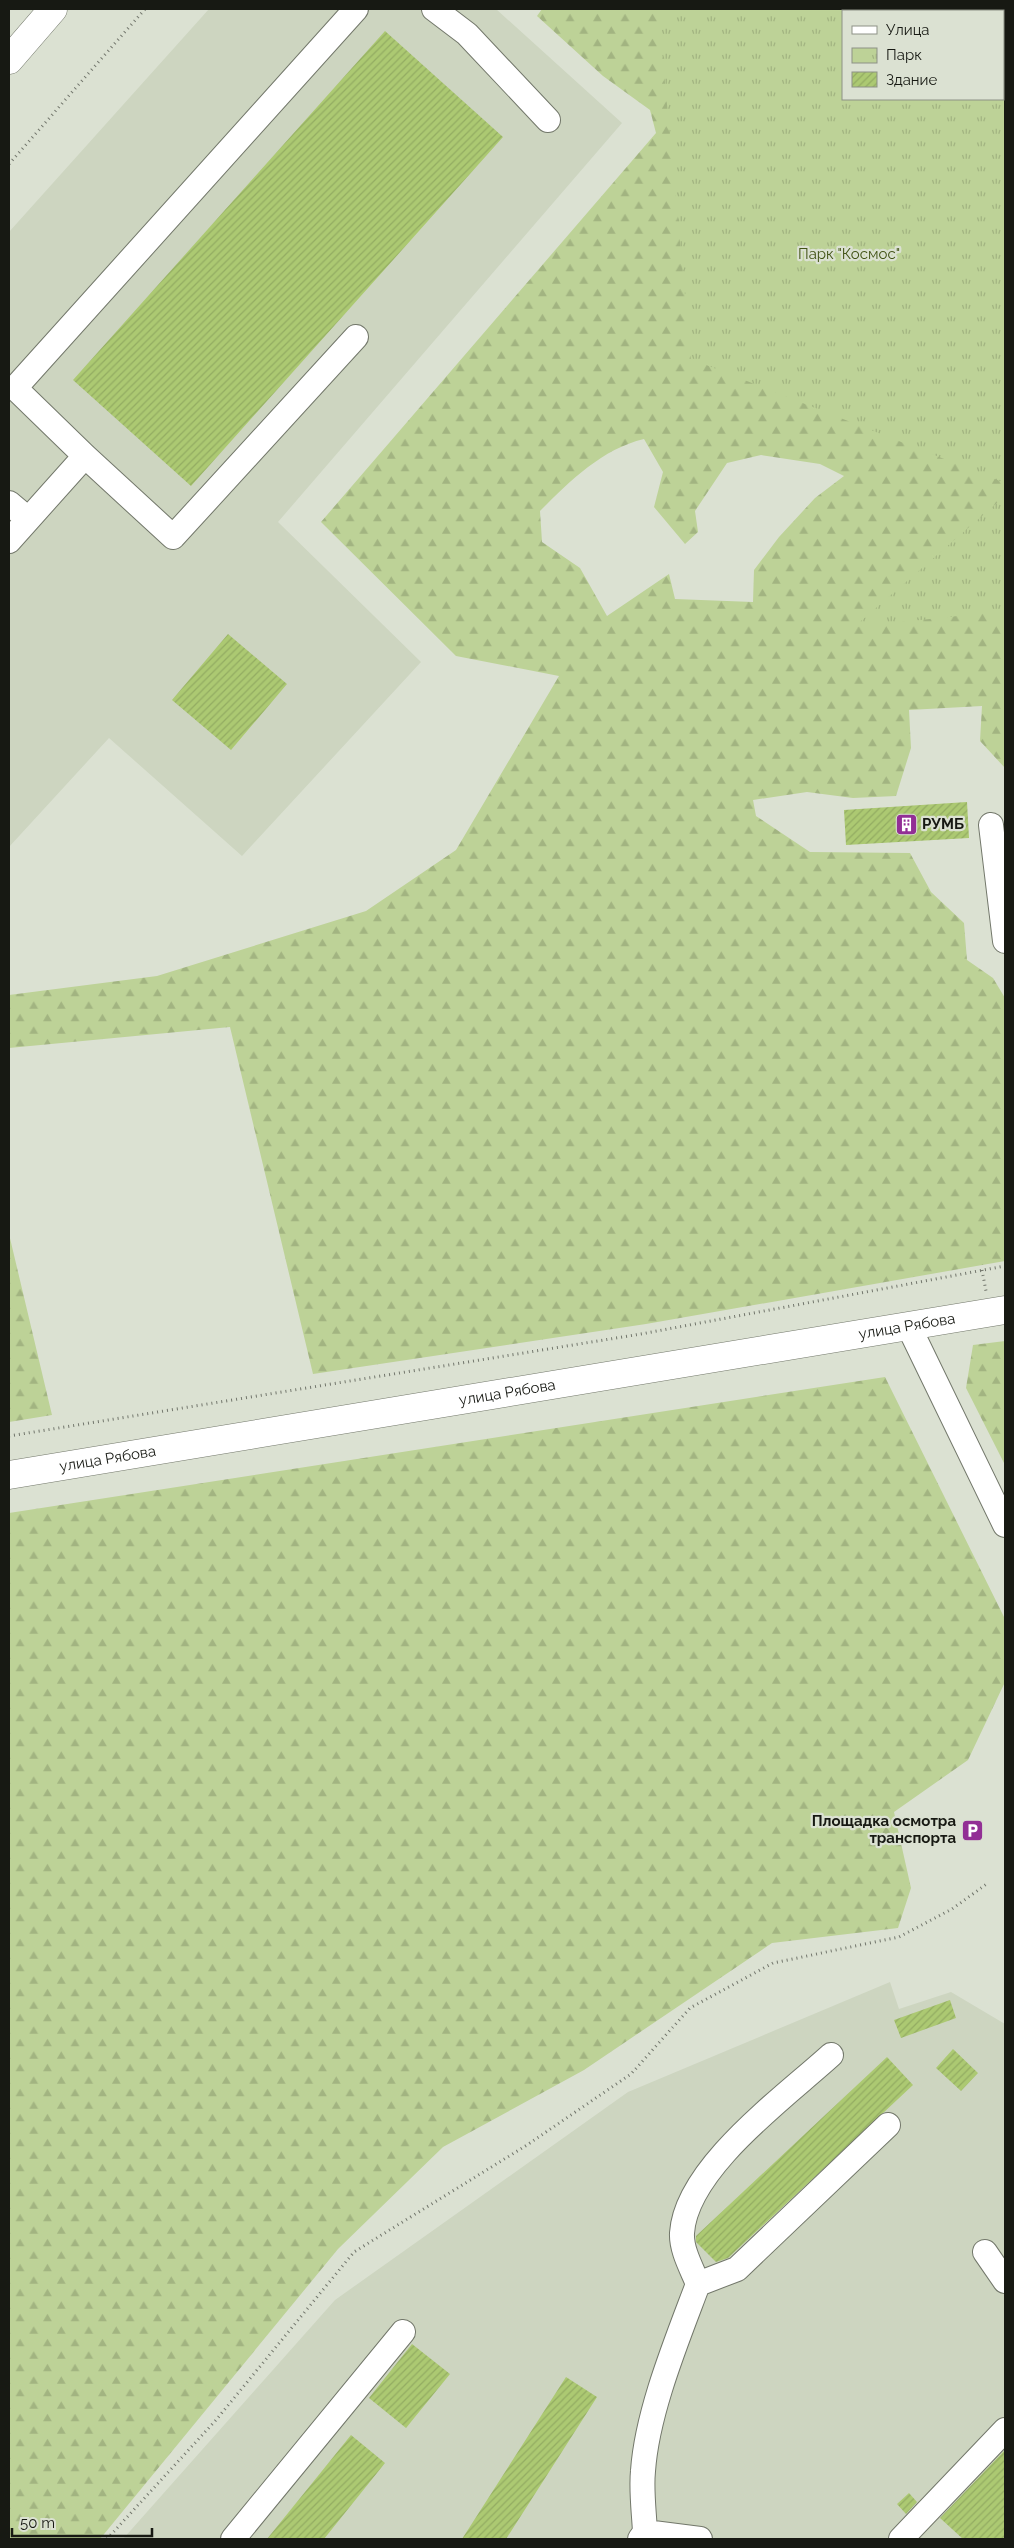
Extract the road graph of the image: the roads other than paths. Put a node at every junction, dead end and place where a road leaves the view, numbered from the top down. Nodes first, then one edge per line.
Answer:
1 (54, 9) edge
2 (356, 9) edge
3 (434, 9) edge
4 (9, 60) edge
5 (548, 120) dead end
6 (356, 337) dead end
7 (85, 456) junction
8 (9, 503) edge
9 (28, 519) junction
10 (9, 541) edge
11 (991, 825) dead end
12 (1005, 941) edge
13 (1005, 1310) edge
14 (909, 1327) junction
15 (9, 1474) edge
16 (1005, 1525) edge
17 (831, 2055) dead end
18 (888, 2125) dead end
19 (985, 2252) dead end
20 (1005, 2281) edge
21 (698, 2284) junction
22 (403, 2332) dead end
23 (1005, 2430) edge
24 (642, 2535) edge
25 (233, 2539) edge
26 (700, 2539) edge
27 (900, 2539) edge

1 - 4 main road
2 - 7 street
3 - 5 street
6 - 7 street
7 - 9 street
8 - 9 street
9 - 10 street
11 - 12 street
13 - 14 main road, улица Рябова
14 - 15 main road, улица Рябова
14 - 16 street
17 - 21 street
18 - 21 street
19 - 20 street
21 - 24 street
22 - 25 street
23 - 27 street
24 - 26 street

